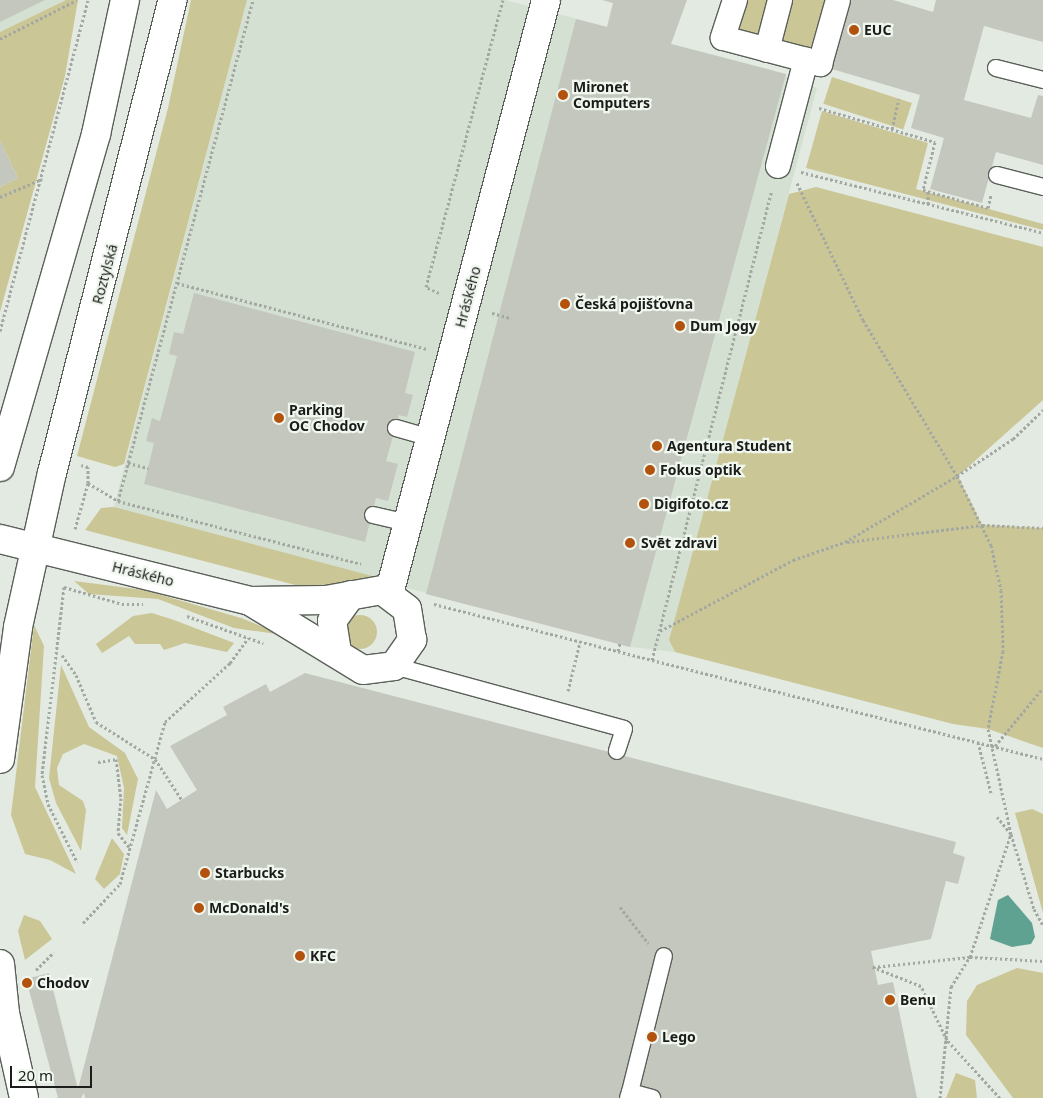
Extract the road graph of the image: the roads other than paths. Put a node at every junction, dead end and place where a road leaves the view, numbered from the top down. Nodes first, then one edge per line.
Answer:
1 (124, 0) edge
2 (173, 0) edge
3 (735, 0) edge
4 (780, 0) edge
5 (838, 0) edge
6 (542, 1) edge
7 (767, 50) junction
8 (806, 60) junction
9 (996, 68) dead end
10 (1043, 80) edge
11 (778, 166) road end
12 (997, 175) road end
13 (1043, 187) edge
14 (396, 428) dead end
15 (430, 438) junction
16 (0, 467) edge
17 (373, 515) dead end
18 (407, 524) junction
19 (0, 539) edge
20 (35, 548) junction
21 (391, 584) junction
22 (351, 595) junction
23 (250, 601) junction
24 (337, 652) junction
25 (394, 666) junction
26 (618, 751) dead end
27 (0, 759) edge
28 (664, 956) dead end
29 (0, 964) edge
30 (629, 1095) edge
31 (24, 1098) edge
32 (652, 1098) edge

1 - 16 main road
2 - 20 main road, Roztylská
3 - 7 street
4 - 7 street
5 - 8 street
6 - 15 main road, Hráského
7 - 8 street
8 - 11 street
9 - 10 lane
12 - 13 lane
14 - 15 lane
15 - 18 main road, Hráského
17 - 18 lane
18 - 21 main road, Hráského
19 - 20 main road
20 - 23 main road, Hráského
20 - 27 main road, Roztylská
21 - 22 main road, Hráského
21 - 25 main road
22 - 23 main road, Hráského
22 - 24 main road
23 - 24 main road, Hráského
24 - 25 main road, Hráského
25 - 26 lane
28 - 30 lane
29 - 31 main road
30 - 32 lane

